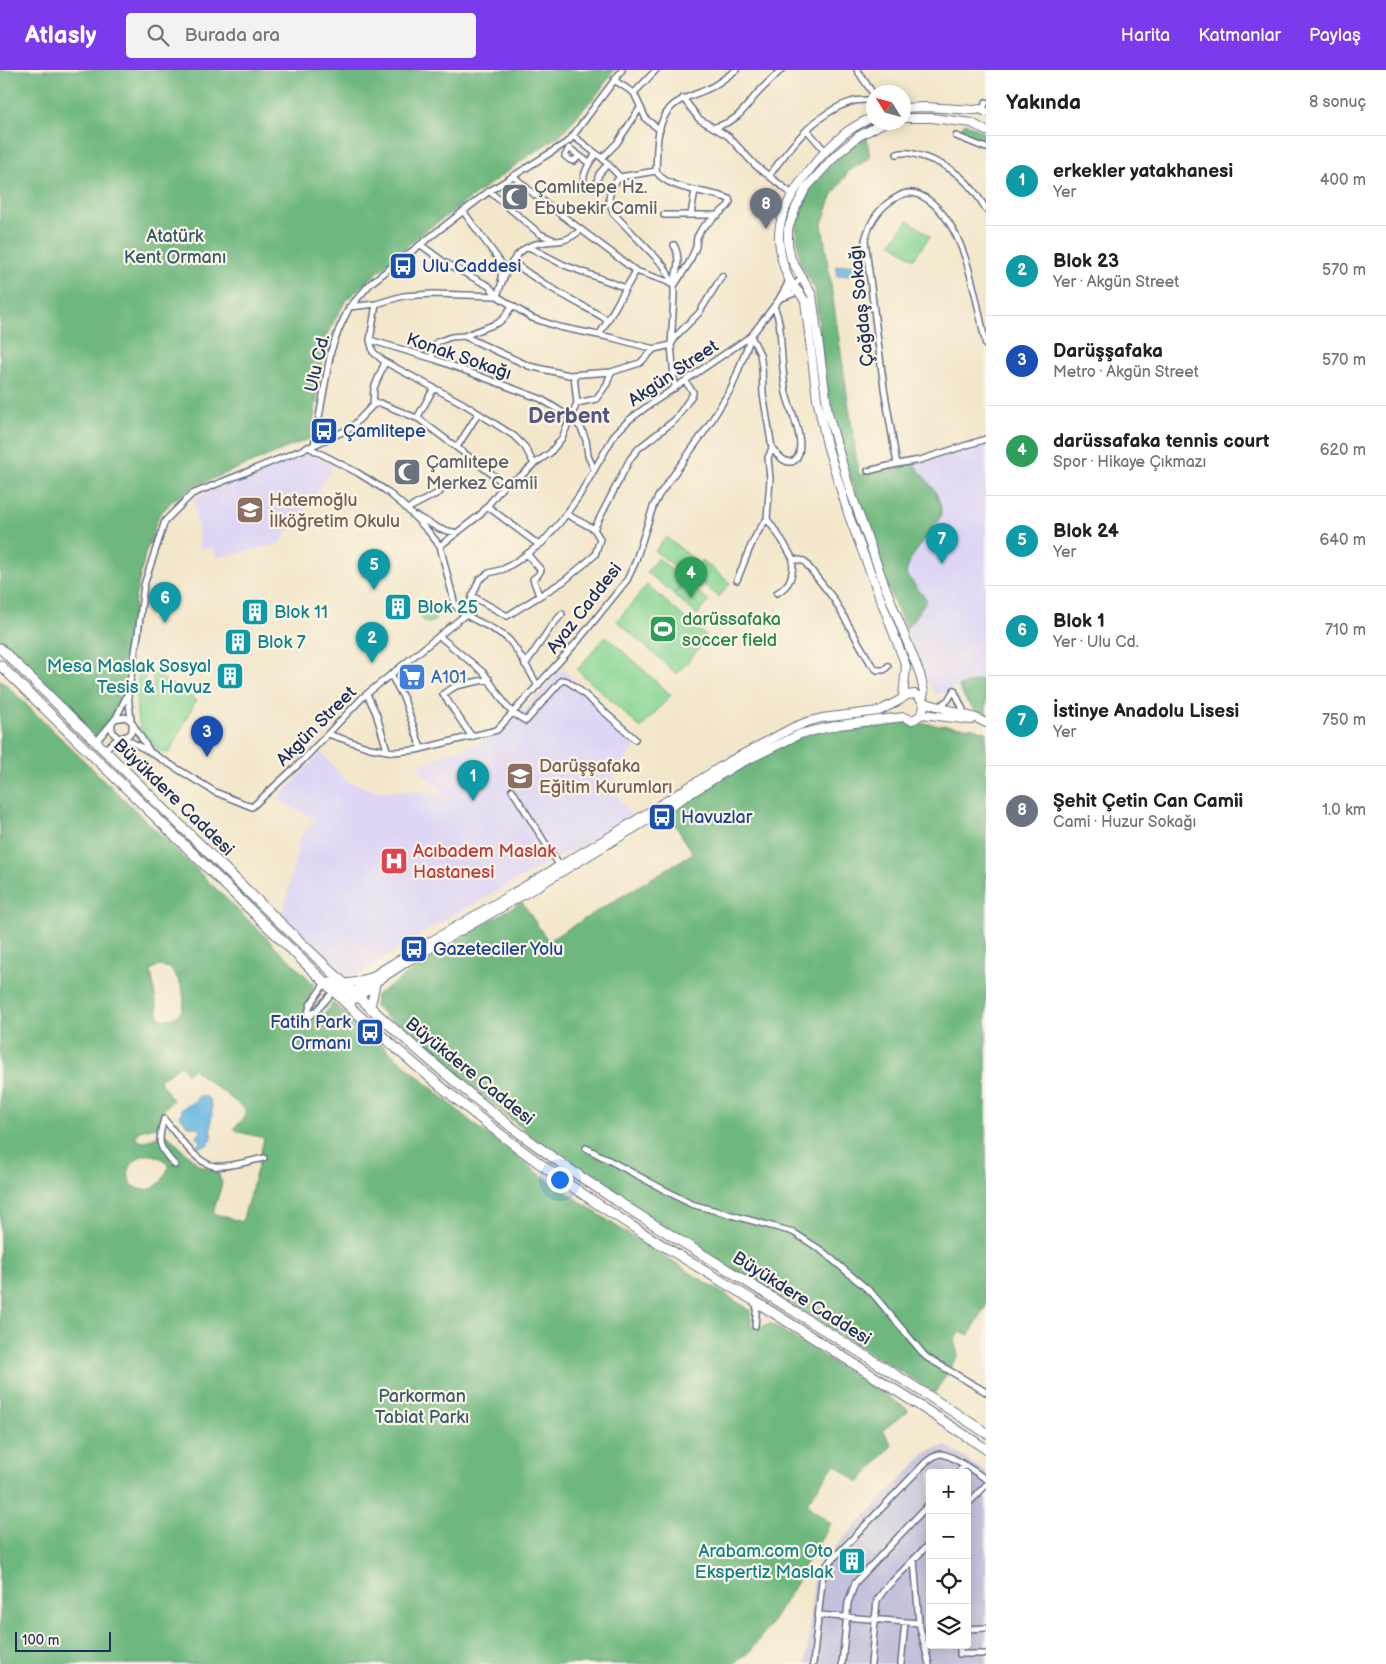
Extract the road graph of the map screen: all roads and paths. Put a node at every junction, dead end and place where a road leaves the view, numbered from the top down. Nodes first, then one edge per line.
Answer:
1 (622, 70) edge
2 (656, 70) edge
3 (736, 70) edge
4 (781, 70) edge
5 (857, 70) edge
6 (614, 80) junction
7 (867, 85) edge
8 (634, 93) junction
9 (683, 98) junction
10 (866, 100) edge
11 (640, 108) junction
12 (911, 108) edge
13 (982, 108) edge
14 (911, 118) edge
15 (866, 121) edge
16 (974, 124) junction
17 (986, 124) edge
18 (715, 127) junction
19 (660, 130) junction
20 (807, 130) junction
21 (870, 130) edge
22 (986, 131) edge
23 (573, 136) junction
24 (956, 136) dead end
25 (586, 145) junction
26 (986, 148) edge
27 (826, 152) junction
28 (596, 154) junction
29 (897, 154) dead end
30 (602, 158) junction
31 (590, 163) junction
32 (608, 164) junction
33 (656, 170) junction
34 (513, 176) junction
35 (769, 176) junction
36 (620, 177) junction
37 (596, 185) junction
38 (611, 188) junction
39 (695, 190) junction
40 (489, 191) junction
41 (792, 194) junction
42 (986, 209) edge
43 (463, 212) junction
44 (664, 215) dead end
45 (691, 215) junction
46 (718, 215) junction
47 (581, 230) junction
48 (556, 241) junction
49 (421, 245) junction
50 (674, 245) dead end
51 (528, 247) junction
52 (512, 262) junction
53 (636, 271) junction
54 (722, 276) dead end
55 (803, 277) junction
56 (791, 282) junction
57 (674, 286) junction
58 (626, 288) junction
59 (800, 291) junction
60 (497, 296) junction
61 (376, 304) junction
62 (776, 304) junction
63 (512, 306) junction
64 (349, 308) junction
65 (608, 320) junction
66 (599, 335) junction
67 (464, 336) junction
68 (751, 336) junction
69 (370, 340) junction
70 (986, 345) edge
71 (671, 346) junction
72 (654, 349) junction
73 (431, 358) junction
74 (385, 362) junction
75 (611, 372) junction
76 (574, 376) junction
77 (686, 381) junction
78 (434, 388) junction
79 (675, 388) junction
80 (576, 404) junction
81 (373, 405) junction
82 (478, 414) junction
83 (570, 417) junction
84 (417, 418) junction
85 (986, 439) edge
86 (311, 446) junction
87 (456, 447) junction
88 (772, 448) junction
89 (534, 464) junction
90 (897, 464) junction
91 (594, 469) junction
92 (868, 471) dead end
93 (505, 484) junction
94 (440, 492) dead end
95 (487, 506) junction
96 (409, 511) junction
97 (566, 514) junction
98 (767, 519) junction
99 (594, 529) junction
100 (457, 533) junction
101 (539, 545) junction
102 (440, 546) junction
103 (527, 554) junction
104 (793, 560) junction
105 (737, 580) dead end
106 (776, 593) dead end
107 (539, 595) junction
108 (472, 596) junction
109 (562, 614) dead end
110 (465, 615) junction
111 (439, 636) junction
112 (0, 648) edge
113 (0, 665) edge
114 (525, 665) junction
115 (888, 666) dead end
116 (391, 674) junction
117 (489, 679) junction
118 (538, 686) junction
119 (128, 694) junction
120 (367, 694) junction
121 (902, 698) junction
122 (923, 701) junction
123 (940, 706) junction
124 (513, 713) junction
125 (922, 714) junction
126 (965, 714) junction
127 (904, 717) junction
128 (114, 720) junction
129 (983, 722) edge
130 (132, 723) junction
131 (328, 734) junction
132 (472, 737) junction
133 (122, 738) junction
134 (95, 739) junction
135 (635, 739) dead end
136 (112, 744) junction
137 (421, 748) junction
138 (103, 750) junction
139 (387, 750) junction
140 (150, 752) junction
141 (91, 754) junction
142 (110, 757) junction
143 (712, 776) junction
144 (512, 790) dead end
145 (559, 865) junction
146 (318, 976) junction
147 (375, 979) junction
148 (325, 983) junction
149 (342, 984) junction
150 (333, 992) junction
151 (353, 1000) junction
152 (370, 1009) junction
153 (586, 1148) dead end
154 (264, 1158) dead end
155 (175, 1164) dead end
156 (757, 1303) junction
157 (755, 1326) dead end
158 (986, 1392) edge
159 (950, 1425) junction
160 (986, 1433) edge
161 (986, 1439) edge
162 (986, 1449) edge
163 (964, 1466) junction
164 (961, 1469) edge
165 (986, 1479) edge
166 (986, 1486) edge
167 (971, 1501) edge
168 (926, 1507) edge
169 (926, 1547) edge
170 (914, 1559) junction
171 (819, 1615) junction
172 (847, 1617) junction
173 (876, 1619) junction
174 (905, 1622) junction
175 (919, 1623) junction
176 (986, 1628) edge
177 (971, 1629) edge
178 (960, 1649) edge
179 (986, 1654) edge
180 (813, 1664) edge
181 (842, 1664) edge
182 (871, 1664) edge
183 (901, 1664) edge
184 (929, 1664) edge

1 - 6 street, Ulu Cd.
2 - 8 street
3 - 9 street
4 - 18 street
5 - 7 street
6 - 8 street
6 - 23 street, Ulu Cd.
8 - 11 street
9 - 18 street
9 - 19 street
10 - 20 street
11 - 19 street
11 - 30 street
12 - 13 main road
13 - 16 main road
14 - 16 main road
15 - 27 main road
16 - 17 main road
16 - 22 main road
18 - 35 street
19 - 33 street
20 - 27 street
20 - 35 street
21 - 55 main road
23 - 25 street
23 - 34 street, Ulu Cd.
24 - 26 street
25 - 28 street
25 - 31 street
27 - 41 main road
28 - 30 street
28 - 31 street
29 - 42 street
30 - 32 street
31 - 37 street
32 - 36 street
32 - 37 street
33 - 36 street
33 - 39 street
34 - 40 street, Ulu Cd.
34 - 47 street
35 - 41 street
36 - 38 street
37 - 38 street
38 - 57 street
39 - 45 street
39 - 46 street
40 - 43 street, Ulu Cd.
40 - 48 street
41 - 56 main road
43 - 49 street, Ulu Cd.
43 - 60 street
44 - 45 street
45 - 46 street
46 - 57 street
47 - 48 street
47 - 53 street
48 - 51 street
49 - 60 street
49 - 64 street, Ulu Cd.
50 - 57 street
51 - 52 street
51 - 58 street
52 - 60 street
52 - 65 street
53 - 57 street
53 - 58 street
54 - 71 street
55 - 56 street, Akgün Street
55 - 122 main road
56 - 59 main road
56 - 62 street, Akgün Street
57 - 71 street
58 - 65 street
59 - 62 street, Akgün Street
59 - 121 main road
60 - 61 street
60 - 63 street
61 - 64 street
61 - 69 street
62 - 68 street, Akgün Street
62 - 88 street
63 - 66 street
63 - 67 street
64 - 86 street, Ulu Cd.
65 - 66 street
66 - 72 street
67 - 73 street
67 - 76 street
68 - 77 street, Akgün Street
68 - 88 street
68 - 118 street, Ayaz Caddesi
69 - 73 street, Konak Sokağı
69 - 74 street
70 - 90 street, Çağdaş Sokağı
71 - 72 street
71 - 79 street
72 - 75 street
73 - 83 street, Konak Sokağı
74 - 78 street
74 - 81 street
75 - 76 street
75 - 80 street
76 - 80 street
77 - 79 street, Akgün Street
77 - 99 street
78 - 82 street
78 - 84 street
79 - 91 street, Akgün Street
80 - 83 street
81 - 84 street
81 - 86 street
82 - 87 street
82 - 89 street
83 - 89 street
83 - 91 street
84 - 87 street
85 - 90 street
86 - 96 street
86 - 119 street
87 - 93 street
88 - 98 street
89 - 93 street
90 - 92 street
91 - 97 street, Akgün Street
93 - 95 street
94 - 96 street
95 - 100 street
95 - 101 street
96 - 100 street
96 - 102 street
97 - 99 street
97 - 101 street, Akgün Street
98 - 104 street
98 - 105 street
99 - 107 street
100 - 102 street
101 - 103 street, Akgün Street
102 - 110 street
103 - 107 street
103 - 108 street, Akgün Street
104 - 106 street
104 - 115 street
107 - 108 street
108 - 110 street, Akgün Street
109 - 114 street
110 - 111 street, Akgün Street
110 - 114 street
111 - 116 street, Akgün Street
111 - 117 street
112 - 134 main road, Büyükdere Caddesi
113 - 141 main road, Büyükdere Caddesi
114 - 118 street
116 - 120 street, Akgün Street
116 - 137 street
117 - 124 street
117 - 132 street
118 - 124 street, Ayaz Caddesi
119 - 128 street
119 - 130 street
120 - 131 street, Akgün Street
120 - 139 street
121 - 122 main road
121 - 127 main road
121 - 143 main road
122 - 123 main road
122 - 125 main road
123 - 126 main road
123 - 126 street
124 - 132 street, Ayaz Caddesi
124 - 135 street
125 - 127 main road
125 - 129 main road
126 - 129 main road
127 - 143 main road
128 - 130 street
128 - 133 street
128 - 134 street
130 - 133 street
130 - 140 street, Akgün Street
131 - 139 street, Ayaz Caddesi
131 - 140 street, Akgün Street
132 - 137 street, Ayaz Caddesi
133 - 136 street
133 - 140 street, Akgün Street
134 - 138 main road, Büyükdere Caddesi
134 - 141 main road
136 - 138 street
136 - 142 street
137 - 139 street, Ayaz Caddesi
138 - 141 main road
138 - 142 main road, Büyükdere Caddesi
141 - 146 main road, Büyükdere Caddesi
142 - 149 main road, Büyükdere Caddesi
143 - 145 main road
143 - 147 main road
144 - 145 street
145 - 147 main road
146 - 148 main road, Büyükdere Caddesi
146 - 151 main road
147 - 149 main road
147 - 151 main road
147 - 152 main road
148 - 150 main road, Büyükdere Caddesi
148 - 150 street
149 - 151 main road, Büyükdere Caddesi
150 - 151 main road, Büyükdere Caddesi
151 - 152 main road, Büyükdere Caddesi
151 - 156 main road, Büyükdere Caddesi
152 - 160 main road, Büyükdere Caddesi
153 - 158 street
154 - 155 street
156 - 157 street
156 - 159 main road, Büyükdere Caddesi
159 - 161 main road
159 - 162 main road, Büyükdere Caddesi
163 - 164 street
163 - 165 street
163 - 171 street
166 - 167 street
168 - 172 street
169 - 170 street
170 - 173 street
170 - 175 street
171 - 172 street
171 - 180 street
172 - 173 street
172 - 181 street
173 - 174 street
173 - 182 street
174 - 175 street
174 - 183 street
175 - 184 street
176 - 177 street
178 - 179 street

